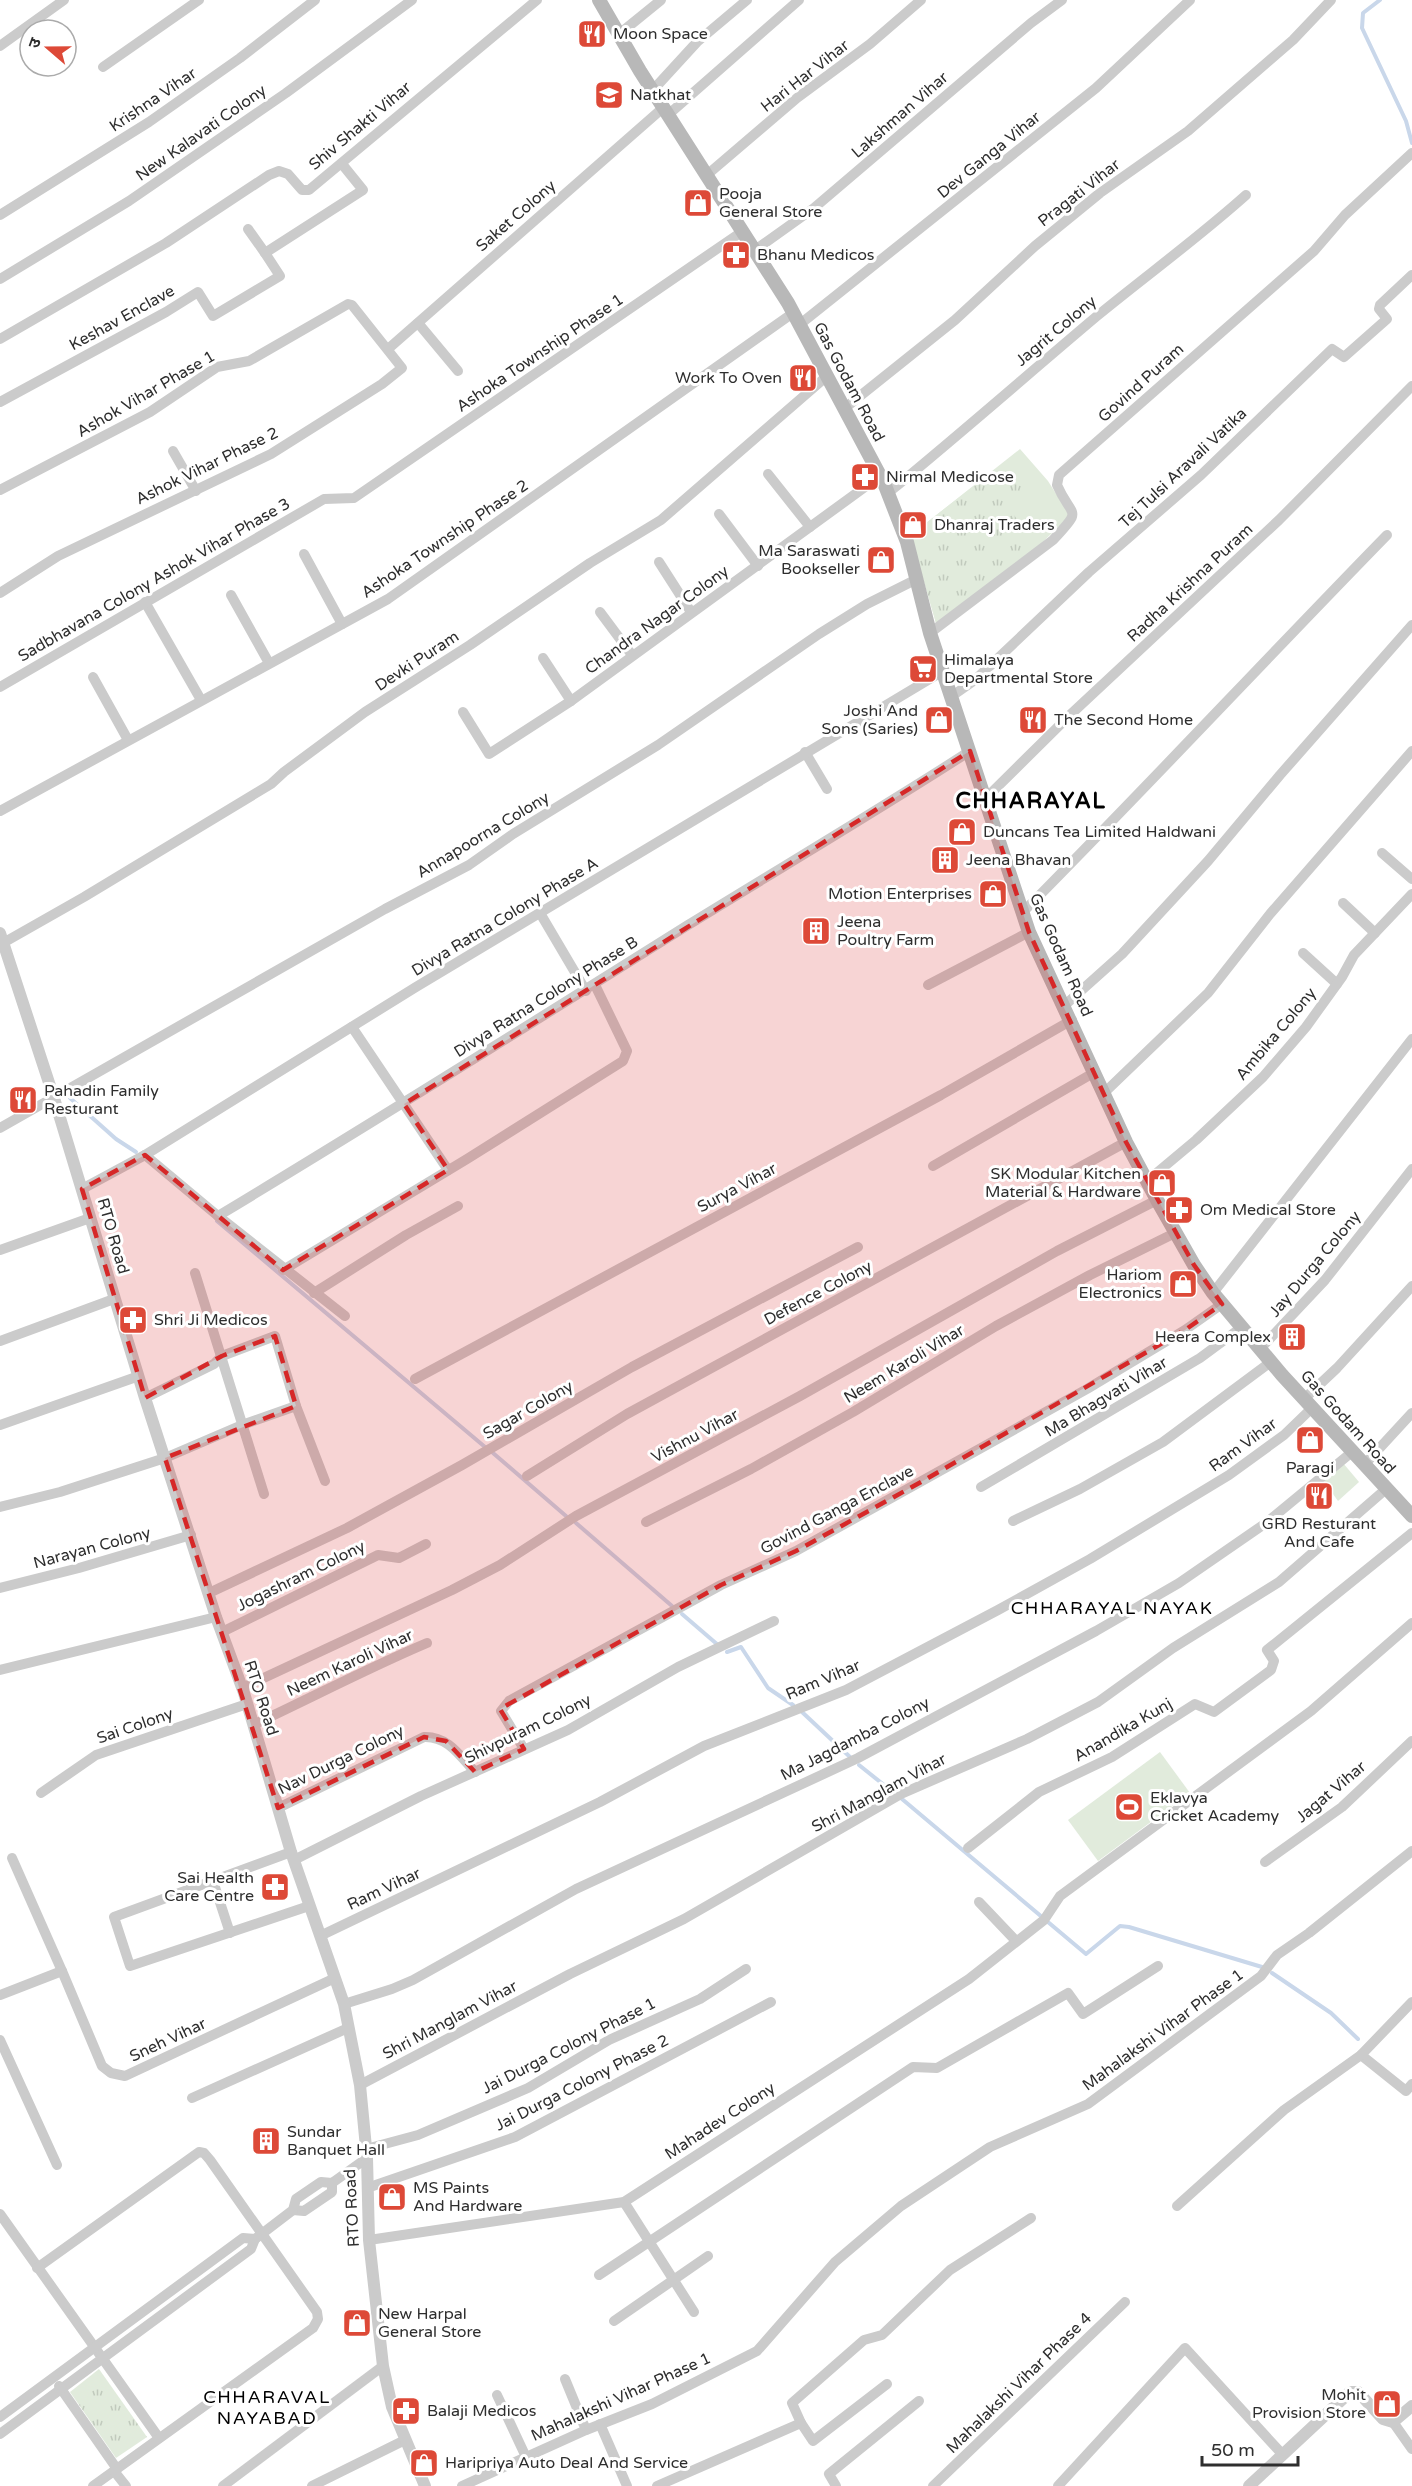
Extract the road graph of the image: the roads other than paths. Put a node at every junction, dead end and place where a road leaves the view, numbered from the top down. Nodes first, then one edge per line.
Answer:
1 (64, 0) edge
2 (199, 0) edge
3 (315, 0) edge
4 (412, 0) edge
5 (537, 0) edge
6 (599, 0) edge
7 (661, 0) edge
8 (747, 0) edge
9 (799, 0) edge
10 (921, 0) edge
11 (1062, 0) edge
12 (1190, 0) edge
13 (1331, 0) edge
14 (618, 35) junction
15 (0, 46) edge
16 (103, 67) dead end
17 (653, 90) junction
18 (666, 111) junction
19 (1412, 153) edge
20 (342, 164) junction
21 (708, 174) junction
22 (1246, 195) dead end
23 (0, 215) edge
24 (248, 229) dead end
25 (743, 231) junction
26 (755, 250) junction
27 (265, 253) junction
28 (1412, 275) edge
29 (0, 279) edge
30 (796, 319) junction
31 (418, 323) junction
32 (0, 339) edge
33 (388, 349) junction
34 (458, 371) dead end
35 (827, 376) junction
36 (1412, 386) edge
37 (0, 402) edge
38 (845, 408) junction
39 (174, 451) dead end
40 (768, 474) dead end
41 (880, 476) junction
42 (0, 490) edge
43 (196, 490) junction
44 (888, 493) junction
45 (324, 499) joint
46 (719, 514) dead end
47 (810, 527) junction
48 (1387, 536) dead end
49 (304, 554) dead end
50 (659, 562) dead end
51 (758, 566) junction
52 (917, 579) junction
53 (0, 593) edge
54 (231, 595) dead end
55 (146, 602) junction
56 (600, 612) dead end
57 (691, 612) junction
58 (342, 624) junction
59 (1412, 625) edge
60 (930, 633) junction
61 (632, 655) junction
62 (543, 658) dead end
63 (269, 663) junction
64 (943, 671) junction
65 (93, 677) dead end
66 (0, 687) edge
67 (952, 696) junction
68 (201, 700) junction
69 (571, 701) junction
70 (463, 712) dead end
71 (128, 740) junction
72 (970, 751) junction
73 (1412, 751) edge
74 (805, 752) junction
75 (827, 789) dead end
76 (986, 799) junction
77 (0, 811) edge
78 (1382, 853) dead end
79 (1412, 879) edge
80 (1412, 894) edge
81 (1343, 903) dead end
82 (1023, 912) junction
83 (540, 913) junction
84 (1029, 932) junction
85 (1375, 933) junction
86 (1, 936) edge
87 (1303, 953) dead end
88 (1337, 984) junction
89 (928, 985) dead end
90 (590, 988) junction
91 (1065, 1005) junction
92 (1072, 1020) junction
93 (352, 1027) junction
94 (1412, 1039) edge
95 (1095, 1072) junction
96 (1104, 1093) junction
97 (54, 1098) junction
98 (404, 1104) junction
99 (0, 1128) edge
100 (1126, 1142) junction
101 (145, 1155) junction
102 (933, 1166) dead end
103 (1412, 1169) edge
104 (448, 1170) junction
105 (1147, 1181) junction
106 (82, 1189) junction
107 (1158, 1200) junction
108 (458, 1206) dead end
109 (218, 1216) junction
110 (90, 1218) junction
111 (1177, 1232) junction
112 (858, 1247) dead end
113 (0, 1250) edge
114 (283, 1269) junction
115 (195, 1273) dead end
116 (1412, 1286) edge
117 (314, 1293) junction
118 (1218, 1298) junction
119 (114, 1299) junction
120 (345, 1316) dead end
121 (1242, 1327) junction
122 (0, 1341) edge
123 (1261, 1348) junction
124 (222, 1356) junction
125 (1272, 1361) junction
126 (139, 1376) junction
127 (415, 1378) dead end
128 (146, 1398) junction
129 (1308, 1404) junction
130 (296, 1406) junction
131 (1412, 1413) edge
132 (0, 1425) edge
133 (242, 1425) junction
134 (1352, 1452) junction
135 (165, 1458) junction
136 (1364, 1465) junction
137 (527, 1476) dead end
138 (324, 1481) dead end
139 (981, 1486) dead end
140 (1386, 1489) junction
141 (264, 1494) dead end
142 (0, 1507) edge
143 (1412, 1516) edge
144 (1013, 1521) dead end
145 (646, 1522) dead end
146 (1412, 1533) edge
147 (191, 1535) junction
148 (426, 1544) dead end
149 (0, 1588) edge
150 (209, 1593) junction
151 (216, 1617) junction
152 (774, 1622) dead end
153 (1412, 1623) edge
154 (222, 1632) junction
155 (427, 1643) dead end
156 (0, 1670) edge
157 (242, 1688) junction
158 (247, 1704) junction
159 (253, 1725) junction
160 (1412, 1741) edge
161 (524, 1749) junction
162 (475, 1772) junction
163 (41, 1793) dead end
164 (278, 1808) junction
165 (968, 1848) dead end
166 (1412, 1851) edge
167 (293, 1856) junction
168 (12, 1858) dead end
169 (1265, 1862) dead end
170 (213, 1881) junction
171 (979, 1902) dead end
172 (309, 1906) junction
173 (230, 1933) junction
174 (320, 1936) junction
175 (1016, 1941) junction
176 (1158, 1966) dead end
177 (746, 1969) dead end
178 (62, 1971) junction
179 (335, 1978) junction
180 (0, 1995) edge
181 (771, 2002) dead end
182 (1412, 2002) edge
183 (344, 2004) junction
184 (348, 2028) junction
185 (0, 2040) edge
186 (1361, 2055) junction
187 (1412, 2084) edge
188 (360, 2085) junction
189 (192, 2098) dead end
190 (366, 2153) junction
191 (57, 2165) dead end
192 (332, 2183) junction
193 (367, 2188) junction
194 (310, 2189) junction
195 (319, 2201) junction
196 (624, 2202) junction
197 (1177, 2206) dead end
198 (293, 2210) junction
199 (0, 2214) edge
200 (1030, 2218) dead end
201 (258, 2236) junction
202 (369, 2240) junction
203 (651, 2241) junction
204 (708, 2256) dead end
205 (37, 2268) junction
206 (600, 2275) dead end
207 (673, 2280) junction
208 (1125, 2302) dead end
209 (694, 2312) dead end
210 (614, 2321) dead end
211 (94, 2348) junction
212 (102, 2360) junction
213 (383, 2366) junction
214 (53, 2378) junction
215 (565, 2379) dead end
216 (887, 2384) dead end
217 (62, 2390) junction
218 (497, 2395) dead end
219 (919, 2401) dead end
220 (1412, 2406) edge
221 (0, 2417) edge
222 (1393, 2422) junction
223 (801, 2423) junction
224 (600, 2424) junction
225 (586, 2430) junction
226 (0, 2434) edge
227 (159, 2438) junction
228 (405, 2440) junction
229 (1412, 2449) edge
230 (1283, 2455) junction
231 (526, 2457) junction
232 (116, 2470) junction
233 (93, 2486) edge
234 (126, 2486) edge
235 (223, 2486) edge
236 (312, 2486) edge
237 (425, 2486) edge
238 (462, 2486) edge
239 (627, 2486) edge
240 (657, 2486) edge
241 (836, 2486) edge
242 (933, 2486) edge
243 (1058, 2486) edge
244 (1249, 2486) edge

1 - 15 street
2 - 16 street
3 - 23 street, Krishna Vihar
4 - 29 street, New Kalavati Colony
5 - 20 street, Shiv Shakti Vihar
6 - 14 main road, Gas Godam Road
7 - 14 street
8 - 17 street
9 - 18 street, Saket Colony
10 - 21 street, Hari Har Vihar
11 - 26 street, Lakshman Vihar
12 - 30 street, Dev Ganga Vihar
13 - 38 street, Pragati Vihar
14 - 17 main road, Gas Godam Road
17 - 18 main road, Gas Godam Road
18 - 21 main road, Gas Godam Road
18 - 31 street, Saket Colony
19 - 60 street, Govind Puram
20 - 27 street
20 - 32 street, Shiv Shakti Vihar
21 - 25 main road, Gas Godam Road
22 - 44 street, Jagrit Colony
24 - 27 street
25 - 26 main road, Gas Godam Road
25 - 45 street, Ashoka Township Phase 1
26 - 30 main road, Gas Godam Road
27 - 37 street, Keshav Enclave
28 - 67 street, Tej Tulsi Aravali Vatika
30 - 35 main road, Gas Godam Road
30 - 58 street, Ashoka Township Phase 2
31 - 33 street, Saket Colony
31 - 34 street
33 - 42 street, Ashok Vihar Phase 1
33 - 43 street, Ashok Vihar Phase 2
35 - 38 main road, Gas Godam Road
35 - 86 street, Devki Puram
36 - 76 street, Radha Krishna Puram
38 - 41 main road, Gas Godam Road
39 - 43 street
40 - 47 street
41 - 44 main road, Gas Godam Road
41 - 47 street, Chandra Nagar Colony
43 - 53 street, Ashok Vihar Phase 2
44 - 52 main road, Gas Godam Road
45 - 55 street, Sadbhavana Colony Ashok Vihar Phase 3
46 - 51 street
47 - 51 street, Chandra Nagar Colony
48 - 82 street
49 - 58 street
50 - 57 street
51 - 57 street, Chandra Nagar Colony
52 - 60 main road, Gas Godam Road
52 - 97 street, Annapoorna Colony
54 - 63 street
55 - 66 street, Sadbhavana Colony Ashok Vihar Phase 3
55 - 68 street
56 - 61 street
57 - 61 street, Chandra Nagar Colony
58 - 63 street, Ashoka Township Phase 2
59 - 91 street
60 - 64 main road, Gas Godam Road
61 - 69 street, Chandra Nagar Colony
62 - 69 street
63 - 68 street, Ashoka Township Phase 2
64 - 67 main road, Gas Godam Road
64 - 74 street, Divya Ratna Colony Phase A
65 - 71 street
67 - 72 main road, Gas Godam Road
68 - 71 street, Ashoka Township Phase 2
69 - 70 street, Chandra Nagar Colony
71 - 77 street, Ashoka Township Phase 2
72 - 76 main road, Gas Godam Road
72 - 90 street, Divya Ratna Colony Phase B
73 - 96 street
74 - 75 street
74 - 83 street, Divya Ratna Colony Phase A
76 - 82 main road, Gas Godam Road
78 - 79 street
80 - 85 street, Ambika Colony
81 - 85 street
82 - 84 main road, Gas Godam Road
83 - 90 street
83 - 93 street, Divya Ratna Colony Phase A
84 - 89 street
84 - 91 main road, Gas Godam Road
85 - 88 street, Ambika Colony
86 - 97 street, RTO Road
87 - 88 street
88 - 105 street, Ambika Colony
90 - 98 street, Divya Ratna Colony Phase B
90 - 104 street
91 - 92 main road, Gas Godam Road
92 - 95 main road, Gas Godam Road
92 - 127 street, Surya Vihar
93 - 98 street
93 - 101 street, Divya Ratna Colony Phase A
94 - 118 street
95 - 96 main road, Gas Godam Road
95 - 102 street
96 - 100 main road, Gas Godam Road
97 - 99 street, Annapoorna Colony
97 - 106 street, RTO Road
98 - 104 street
98 - 109 street, Divya Ratna Colony Phase B
100 - 105 main road, Gas Godam Road
100 - 137 street, Defence Colony
101 - 106 street, Divya Ratna Colony Phase A
101 - 109 street
103 - 123 street, Jay Durga Colony
104 - 114 street
105 - 107 main road, Gas Godam Road
106 - 110 street, RTO Road
107 - 111 main road, Gas Godam Road
107 - 157 street, Vishnu Vihar
108 - 117 street
109 - 114 street
110 - 113 street
110 - 119 street, RTO Road
111 - 118 main road, Gas Godam Road
111 - 145 street, Neem Karoli Vihar
112 - 150 street, Sagar Colony
114 - 117 street
115 - 124 street
116 - 129 street, Ram Vihar
117 - 120 street
118 - 121 main road, Gas Godam Road
118 - 161 street, Govind Ganga Enclave
119 - 122 street
119 - 126 street, RTO Road
121 - 123 main road, Gas Godam Road
121 - 139 street, Ma Bhagvati Vihar
123 - 125 main road, Gas Godam Road
124 - 128 street
124 - 130 street
124 - 133 street
125 - 129 main road, Gas Godam Road
125 - 144 street
126 - 128 street, RTO Road
126 - 132 street
128 - 135 street, RTO Road
129 - 134 main road, Gas Godam Road
129 - 174 street, Ram Vihar
130 - 133 street
130 - 138 street
131 - 136 street
133 - 135 street
133 - 141 street
134 - 136 main road, Gas Godam Road
134 - 183 street, Ma Jagdamba Colony
135 - 142 street
135 - 147 street, RTO Road
136 - 140 main road, Gas Godam Road
140 - 143 main road, Gas Godam Road
140 - 188 street, Shri Manglam Vihar
146 - 165 street, Anandika Kunj
147 - 149 street, Narayan Colony
147 - 150 street, RTO Road
148 - 154 street, Jogashram Colony
150 - 151 street, RTO Road
151 - 154 street, RTO Road
151 - 156 street
152 - 161 street, Shivpuram Colony
153 - 175 street, Mahadev Colony
154 - 157 street, RTO Road
155 - 159 street, Neem Karoli Vihar
157 - 158 street, RTO Road
158 - 159 street, RTO Road
158 - 163 street, Sai Colony
159 - 164 street, RTO Road
160 - 169 street, Jagat Vihar
161 - 162 street, Shivpuram Colony
162 - 164 street, Nav Durga Colony
162 - 167 street, Shivpuram Colony
164 - 167 street, RTO Road
166 - 224 street, Mahalakshi Vihar Phase 1
167 - 170 street, Shivpuram Colony
167 - 172 street, RTO Road
168 - 178 street, Sneh Vihar
170 - 173 street
170 - 173 street, Shivpuram Colony
171 - 175 street
172 - 173 street
172 - 174 street, RTO Road
174 - 179 street, RTO Road
175 - 196 street, Mahadev Colony
176 - 203 street
177 - 190 street, Jai Durga Colony Phase 1
178 - 179 street, Sneh Vihar
178 - 180 street
179 - 183 street, RTO Road
181 - 193 street, Jai Durga Colony Phase 2
182 - 186 street
183 - 184 street, RTO Road
184 - 188 street, RTO Road
184 - 189 street
185 - 191 street
186 - 187 street
186 - 197 street
188 - 190 street, RTO Road
190 - 192 street
190 - 193 street, RTO Road
192 - 194 street
192 - 195 street
193 - 202 street, RTO Road
194 - 195 street
194 - 198 street
195 - 198 street
196 - 202 street, Mahadev Colony
196 - 203 street
198 - 201 street
199 - 205 street
200 - 223 street
201 - 205 street
201 - 211 street
201 - 212 street
201 - 227 street
202 - 213 street, RTO Road
203 - 206 street
203 - 207 street
204 - 207 street
205 - 211 street
207 - 209 street
207 - 210 street
208 - 242 street, Mahalakshi Vihar Phase 4
211 - 212 street
211 - 214 street
212 - 217 street
212 - 227 street
213 - 228 street, RTO Road
213 - 235 street
214 - 217 street
214 - 221 street
215 - 225 street
216 - 223 street
217 - 226 street
217 - 232 street
218 - 231 street
219 - 241 street
220 - 222 street
222 - 229 street
222 - 230 street
223 - 240 street
224 - 225 street, Mahalakshi Vihar Phase 1
224 - 239 street
225 - 231 street, Mahalakshi Vihar Phase 1
227 - 232 street
228 - 236 street
228 - 237 street, RTO Road
230 - 243 street
230 - 244 street
231 - 238 street, Mahalakshi Vihar Phase 1
232 - 233 street
232 - 234 street

